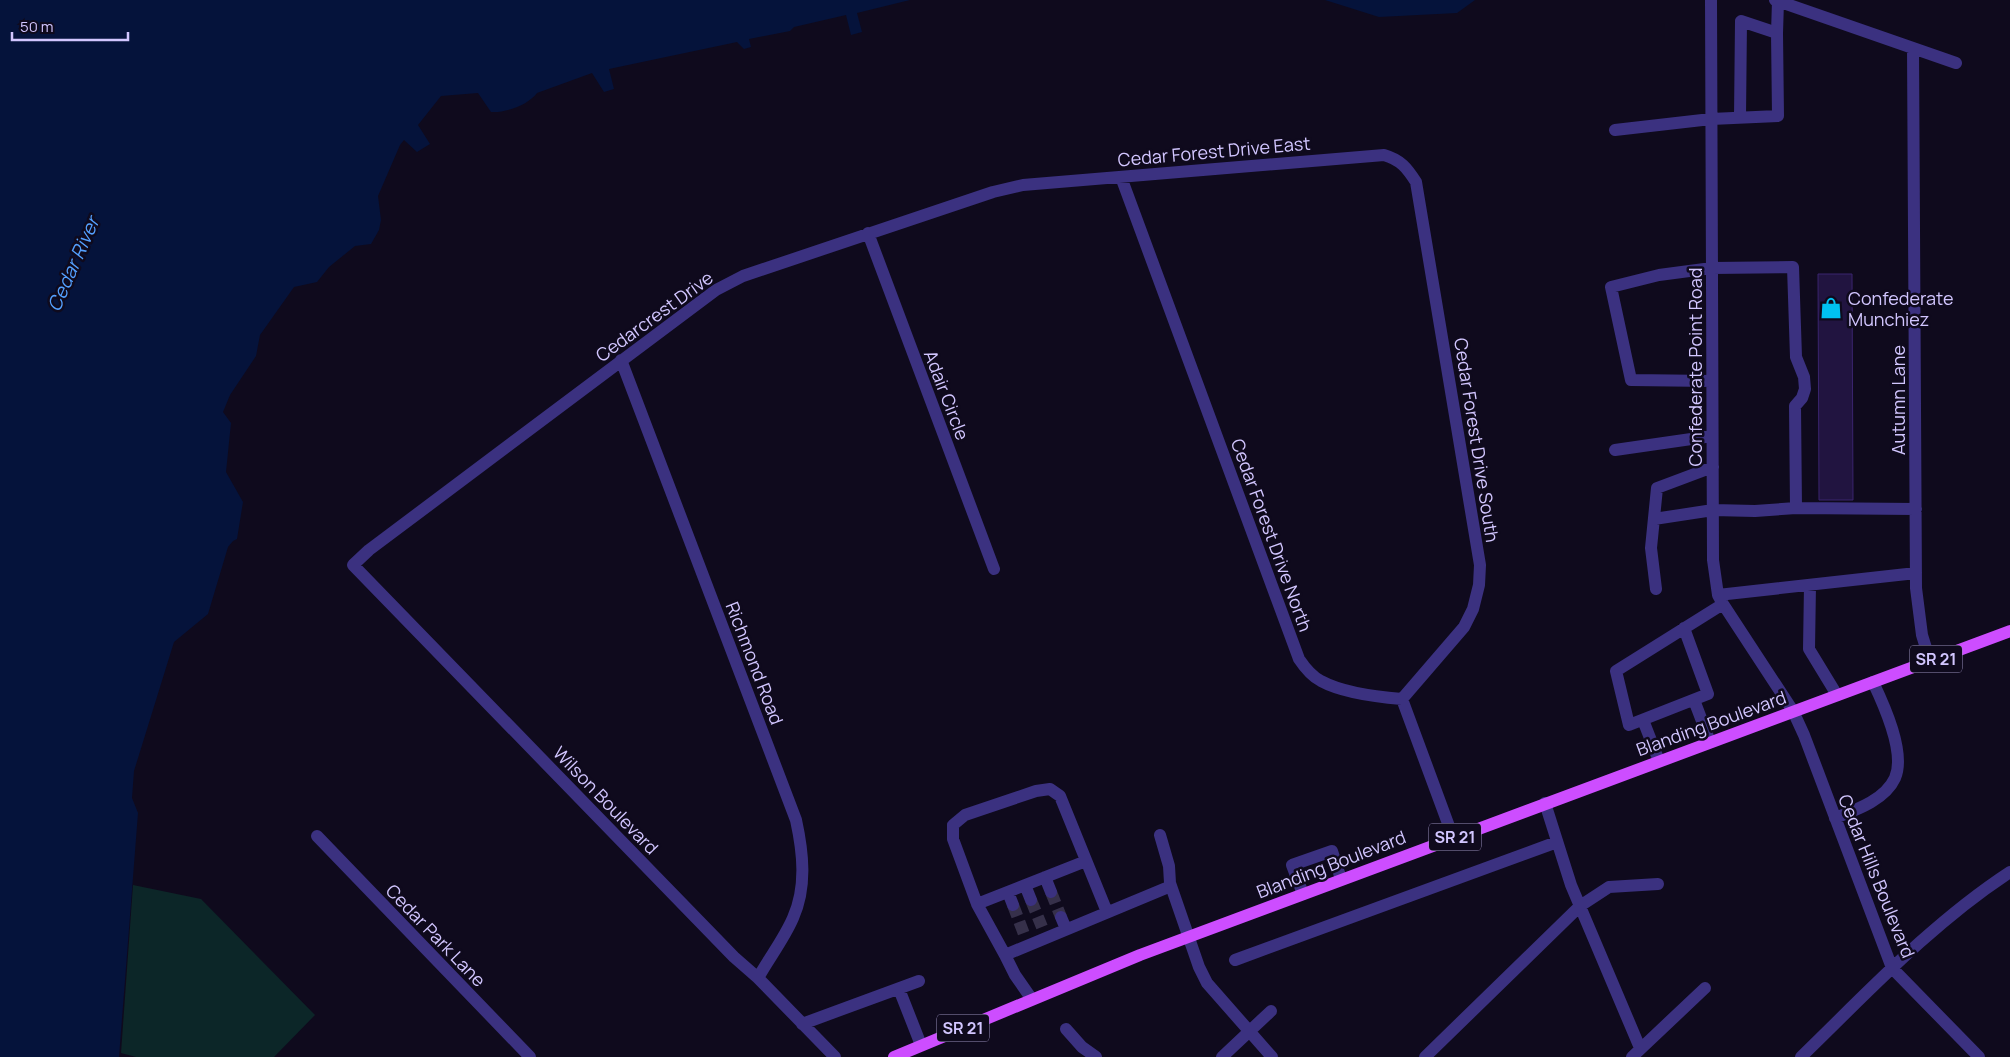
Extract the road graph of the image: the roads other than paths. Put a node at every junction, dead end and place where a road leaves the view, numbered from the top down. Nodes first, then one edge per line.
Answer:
1 (1712, 0) edge
2 (1777, 0) edge
3 (1777, 33) junction
4 (1913, 48) junction
5 (1956, 63) dead end
6 (1740, 117) junction
7 (1711, 120) junction
8 (1615, 130) dead end
9 (1406, 165) joint
10 (1121, 177) junction
11 (1023, 185) joint
12 (868, 233) junction
13 (1712, 268) junction
14 (621, 360) junction
15 (1712, 381) junction
16 (1712, 436) junction
17 (1615, 450) dead end
18 (1713, 467) junction
19 (1796, 508) junction
20 (1916, 509) junction
21 (1713, 510) junction
22 (1654, 518) junction
23 (353, 565) joint
24 (994, 569) dead end
25 (1916, 573) junction
26 (1810, 585) junction
27 (1656, 589) dead end
28 (1720, 600) junction
29 (1684, 628) junction
30 (2010, 631) edge
31 (1930, 661) junction
32 (1873, 682) junction
33 (1837, 695) junction
34 (1402, 699) junction
35 (1694, 700) junction
36 (1793, 711) junction
37 (1643, 720) junction
38 (1710, 742) junction
39 (1659, 761) junction
40 (1545, 803) junction
41 (1835, 818) junction
42 (1160, 834) dead end
43 (317, 836) dead end
44 (1453, 837) junction
45 (1557, 842) junction
46 (1086, 861) junction
47 (2010, 872) edge
48 (1045, 877) junction
49 (1341, 879) junction
50 (1658, 884) dead end
51 (1025, 885) junction
52 (1170, 886) junction
53 (1008, 892) junction
54 (1051, 892) tunnel mouth
55 (1303, 894) junction
56 (1031, 900) tunnel mouth
57 (977, 904) junction
58 (1013, 905) tunnel mouth
59 (1580, 906) junction
60 (1107, 912) junction
61 (1187, 937) junction
62 (1005, 955) junction
63 (1235, 960) dead end
64 (1892, 968) junction
65 (758, 978) junction
66 (919, 981) dead end
67 (1705, 988) dead end
68 (899, 989) junction
69 (1031, 998) junction
70 (1271, 1011) dead end
71 (802, 1024) junction
72 (1066, 1029) dead end
73 (1249, 1032) junction
74 (921, 1045) junction
75 (1636, 1053) edge
76 (530, 1057) edge
77 (835, 1057) edge
78 (894, 1057) edge
79 (1096, 1057) edge
80 (1222, 1057) edge
81 (1272, 1057) edge
82 (1425, 1057) edge
83 (1802, 1057) edge
84 (1979, 1057) edge

1 - 7 street, Confederate Point Road
2 - 3 street
2 - 4 street
3 - 6 street
3 - 6 street
4 - 5 street
4 - 20 street, Autumn Lane
6 - 7 street
7 - 8 street
7 - 13 street, Confederate Point Road
9 - 10 street, Cedar Forest Drive East
9 - 34 street, Cedar Forest Drive South
10 - 11 street, Cedar Forest Drive East
10 - 34 street, Cedar Forest Drive North
11 - 12 street, Cedarcrest Drive
12 - 14 street, Cedarcrest Drive
12 - 24 street, Adair Circle
13 - 15 street, Confederate Point Road
13 - 15 street
13 - 19 street
14 - 23 street, Cedarcrest Drive
14 - 65 street, Richmond Road
15 - 16 street, Confederate Point Road
16 - 17 street
16 - 18 street, Confederate Point Road
18 - 21 street, Confederate Point Road
18 - 22 street
19 - 20 street
19 - 21 street
20 - 25 street, Autumn Lane
21 - 22 street
21 - 28 street, Confederate Point Road
22 - 27 street
23 - 65 street, Wilson Boulevard
25 - 26 street
25 - 31 street, Autumn Lane
26 - 28 street
26 - 33 street
28 - 29 street
28 - 36 street, Confederate Point Road
29 - 35 street
29 - 37 street
30 - 31 main road, Blanding Boulevard / SR 21
31 - 32 main road, Blanding Boulevard / SR 21
32 - 33 main road, Blanding Boulevard / SR 21
32 - 41 street
33 - 36 main road, Blanding Boulevard / SR 21
34 - 44 street
35 - 37 street
35 - 38 street
36 - 38 main road, Blanding Boulevard / SR 21
36 - 41 street, Cedar Hills Boulevard
37 - 39 street
38 - 39 main road, Blanding Boulevard / SR 21
39 - 40 main road, Blanding Boulevard / SR 21
40 - 44 main road, Blanding Boulevard / SR 21
40 - 45 street
41 - 64 street, Cedar Hills Boulevard
42 - 52 street
43 - 76 street, Cedar Park Lane
44 - 49 main road, Blanding Boulevard / SR 21
45 - 59 street
45 - 63 street
46 - 48 street
46 - 57 street
46 - 60 street
47 - 64 street
48 - 51 street
48 - 54 street
49 - 55 main road, Blanding Boulevard / SR 21
49 - 55 street
50 - 59 street
51 - 53 street
51 - 56 street
52 - 60 street
52 - 61 street
53 - 57 street
53 - 58 street
55 - 61 main road, Blanding Boulevard / SR 21
57 - 62 street
59 - 75 street
59 - 82 street
60 - 62 street
61 - 69 main road, Blanding Boulevard / SR 21
61 - 73 street
62 - 69 street
64 - 83 street
64 - 84 street, Cedar Hills Boulevard
65 - 71 street, Wilson Boulevard
66 - 68 street
67 - 75 street
68 - 71 street
68 - 74 street
69 - 74 main road, Blanding Boulevard / SR 21
70 - 73 street
71 - 77 street, Wilson Boulevard
72 - 79 street
73 - 80 street
73 - 81 street
74 - 78 main road, Blanding Boulevard / SR 21

